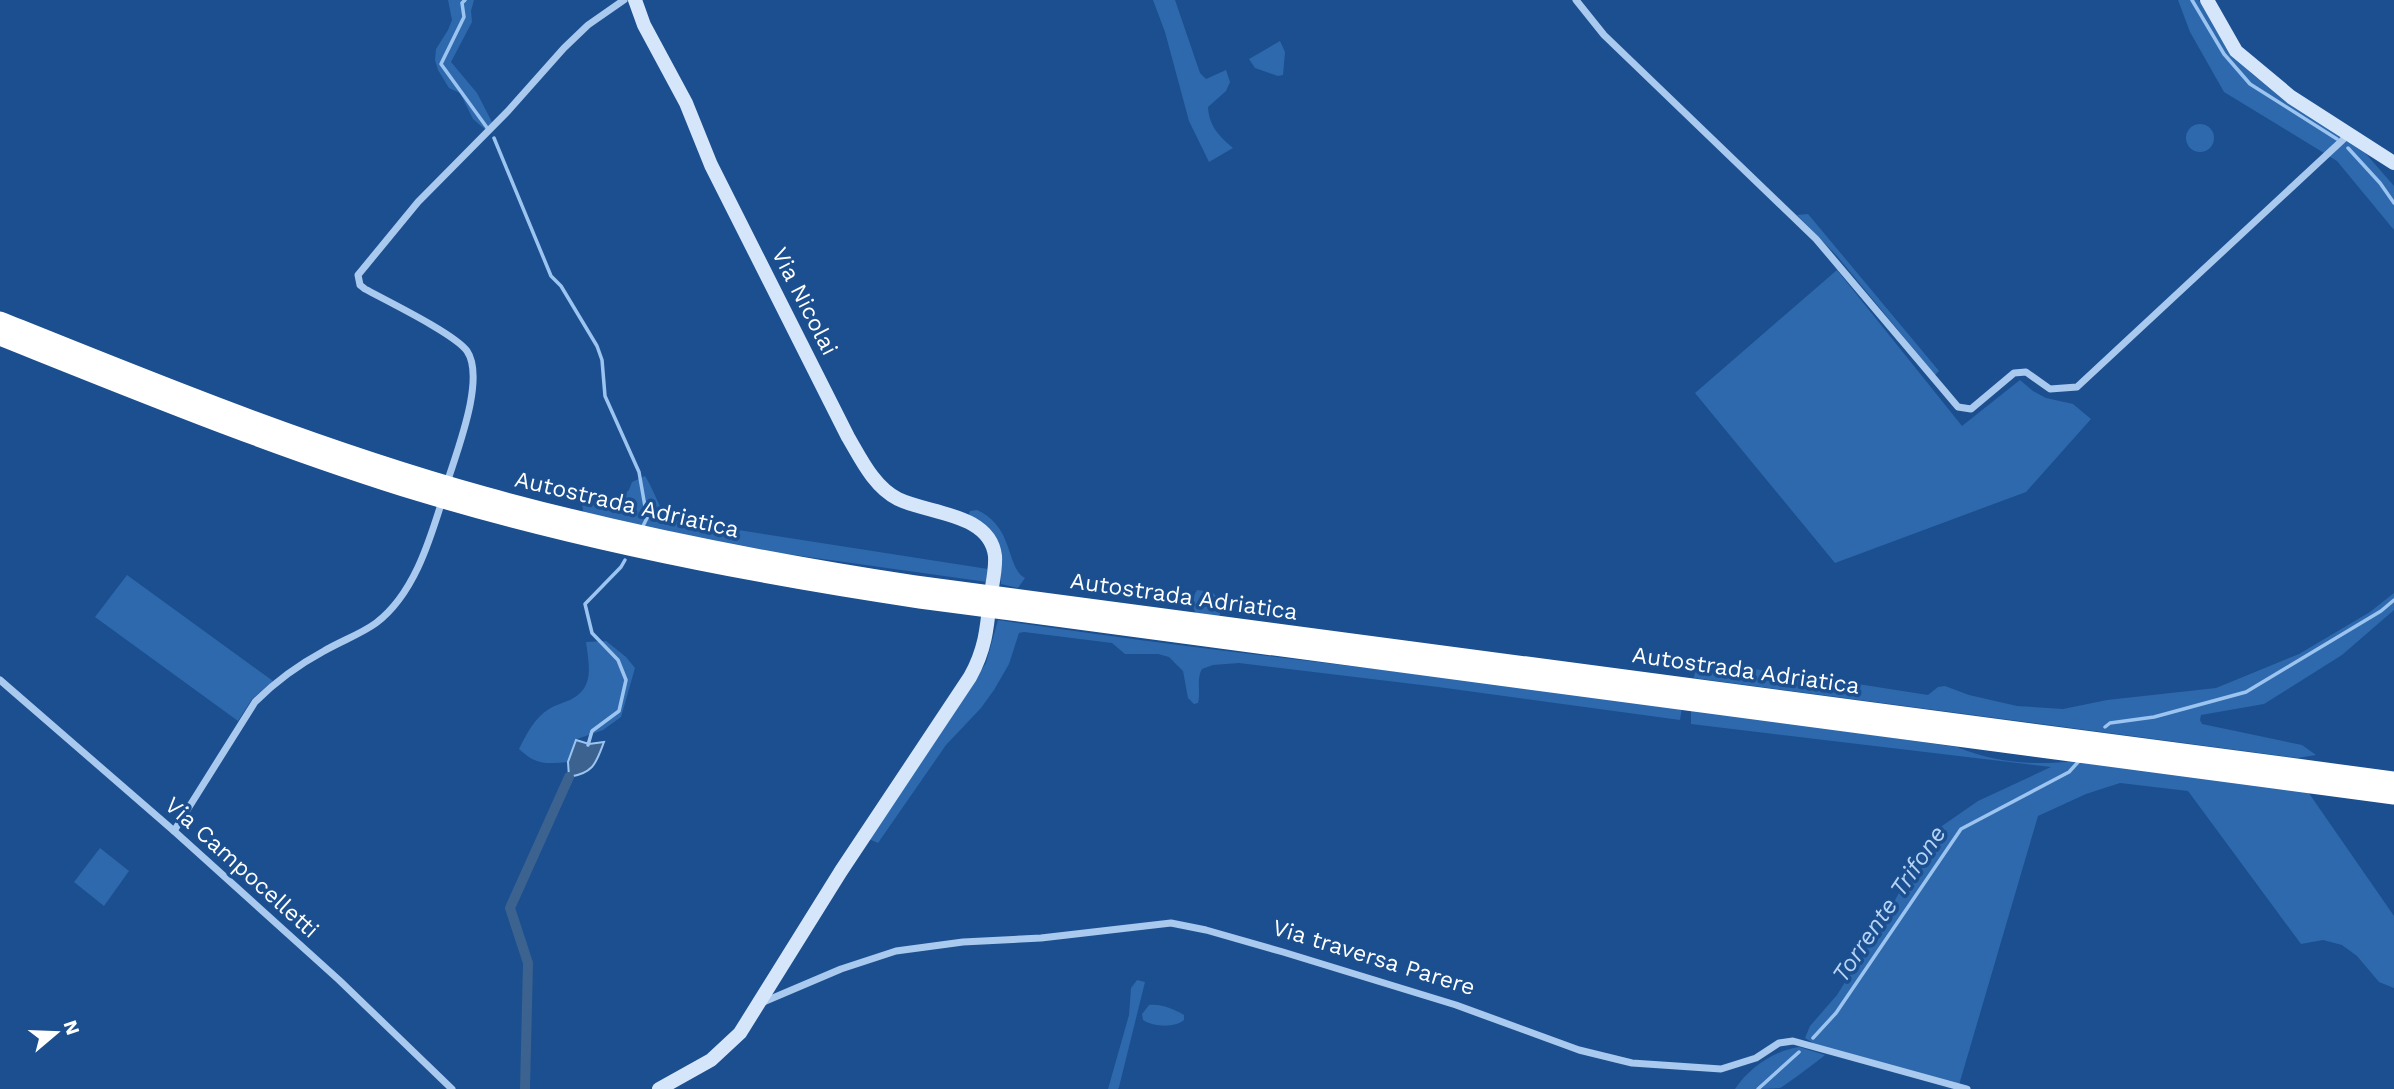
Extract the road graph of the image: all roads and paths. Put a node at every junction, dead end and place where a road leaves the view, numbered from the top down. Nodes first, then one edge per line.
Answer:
1 (622, 0) edge
2 (635, 0) edge
3 (1576, 0) edge
4 (2207, 0) edge
5 (2349, 134) junction
6 (2394, 163) edge
7 (0, 321) edge
8 (0, 336) edge
9 (0, 680) edge
10 (2394, 781) edge
11 (2394, 795) edge
12 (174, 831) junction
13 (760, 1003) junction
14 (452, 1089) edge
15 (659, 1089) edge
16 (1967, 1089) edge

1 - 12 street
2 - 13 street, Via Nicolai
3 - 5 street
4 - 5 street
5 - 6 street
7 - 10 highway, Autostrada Adriatica
8 - 11 highway, Autostrada Adriatica
9 - 12 street, Via Campocelletti
12 - 14 street, Via Campocelletti
13 - 15 street
13 - 16 street, Via traversa Parere

